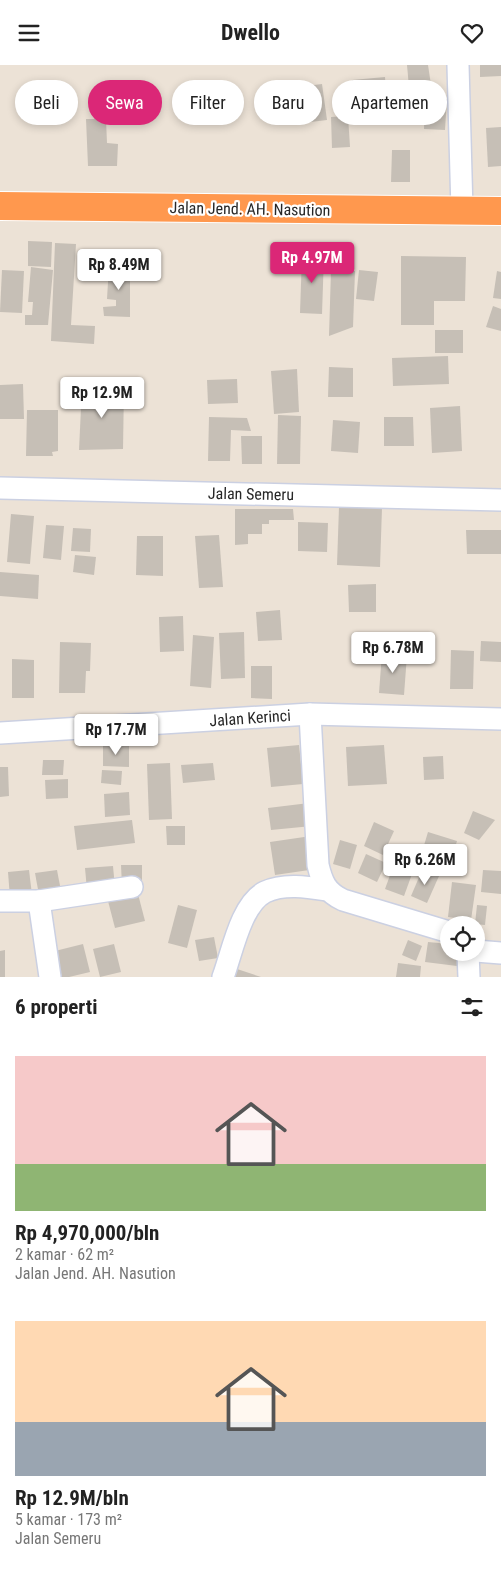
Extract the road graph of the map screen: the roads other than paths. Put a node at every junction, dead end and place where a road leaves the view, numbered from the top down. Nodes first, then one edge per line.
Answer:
1 (458, 65) edge
2 (0, 206) edge
3 (462, 211) junction
4 (501, 211) edge
5 (0, 488) edge
6 (501, 500) edge
7 (310, 714) junction
8 (501, 719) edge
9 (0, 733) edge
10 (132, 887) dead end
11 (327, 890) junction
12 (0, 901) edge
13 (39, 901) junction
14 (440, 929) edge
15 (485, 952) edge
16 (501, 953) edge
17 (469, 961) edge
18 (50, 977) edge
19 (223, 977) edge
20 (470, 977) edge

1 - 3 street
2 - 3 highway, Jalan Jend. AH. Nasution
3 - 4 highway, Jalan Jend. AH. Nasution
5 - 6 street, Jalan Semeru
7 - 8 street, Jalan Kerinci
7 - 9 street, Jalan Kerinci
7 - 11 street
10 - 13 street
11 - 14 street
11 - 19 street
12 - 13 street
13 - 18 street
15 - 16 street
17 - 20 street

